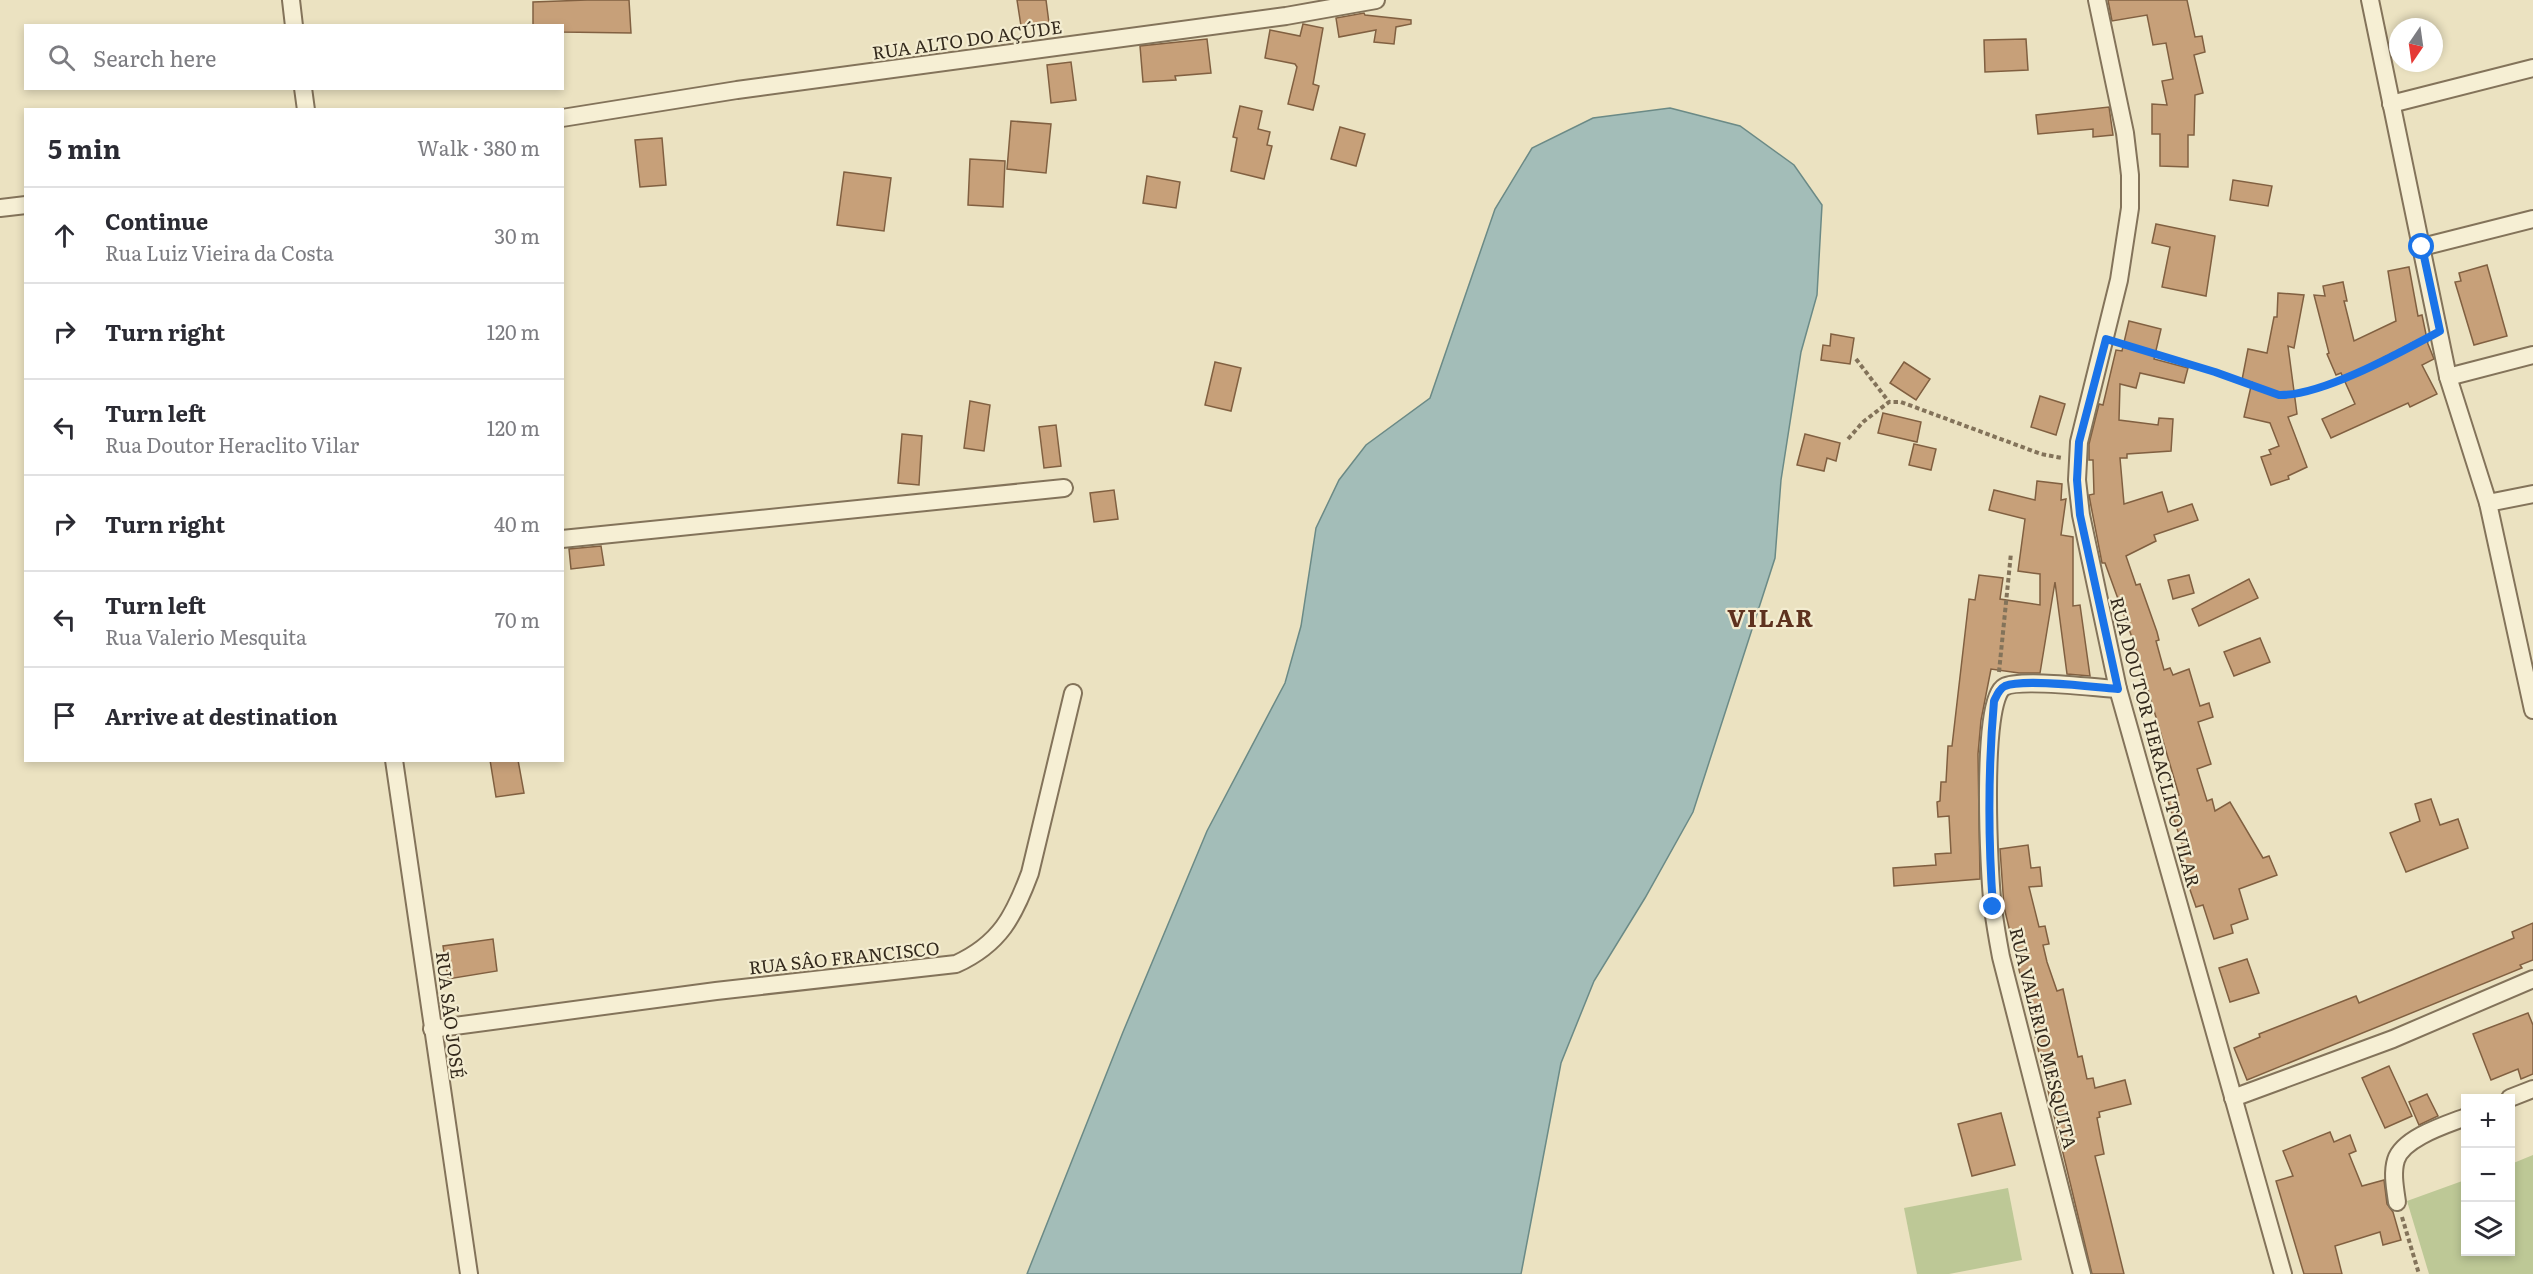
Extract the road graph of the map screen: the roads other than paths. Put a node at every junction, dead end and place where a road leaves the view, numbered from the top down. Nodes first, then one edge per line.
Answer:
1 (291, 0) edge
2 (1376, 0) edge
3 (2097, 0) edge
4 (2370, 0) edge
5 (294, 24) edge
6 (2533, 68) edge
7 (303, 90) edge
8 (2391, 104) junction
9 (306, 108) edge
10 (564, 118) edge
11 (24, 205) edge
12 (0, 208) edge
13 (2533, 219) edge
14 (2422, 247) junction
15 (2533, 355) edge
16 (2448, 377) junction
17 (1064, 488) dead end
18 (2533, 495) edge
19 (2488, 503) junction
20 (564, 539) edge
21 (2526, 639) edge
22 (2118, 689) junction
23 (1073, 693) dead end
24 (2533, 710) edge
25 (394, 762) edge
26 (2533, 979) edge
27 (432, 1029) junction
28 (2533, 1089) edge
29 (2515, 1096) edge
30 (2234, 1098) junction
31 (2461, 1119) edge
32 (2397, 1202) road end
33 (469, 1274) edge
34 (2082, 1274) edge
35 (2283, 1274) edge

1 - 5 street
2 - 10 street, RUA ALTO DO AÇÚDE
3 - 22 street, RUA DOUTOR HERACLITO VILAR
4 - 8 street
6 - 8 street
7 - 9 street
8 - 14 street
11 - 12 street
13 - 14 street
14 - 16 street
15 - 16 street
16 - 19 street
17 - 20 street
18 - 19 street
19 - 21 street
21 - 24 street
22 - 30 street, RUA DOUTOR HERACLITO VILAR
22 - 34 street, RUA VALERIO MESQUITA
23 - 27 street, RUA SÂO FRANCISCO
25 - 27 street, RUA SÃO JOSÉ
26 - 30 street
27 - 33 street, RUA SÃO JOSÉ
28 - 29 street
30 - 35 street, RUA DOUTOR HERACLITO VILAR
31 - 32 street

